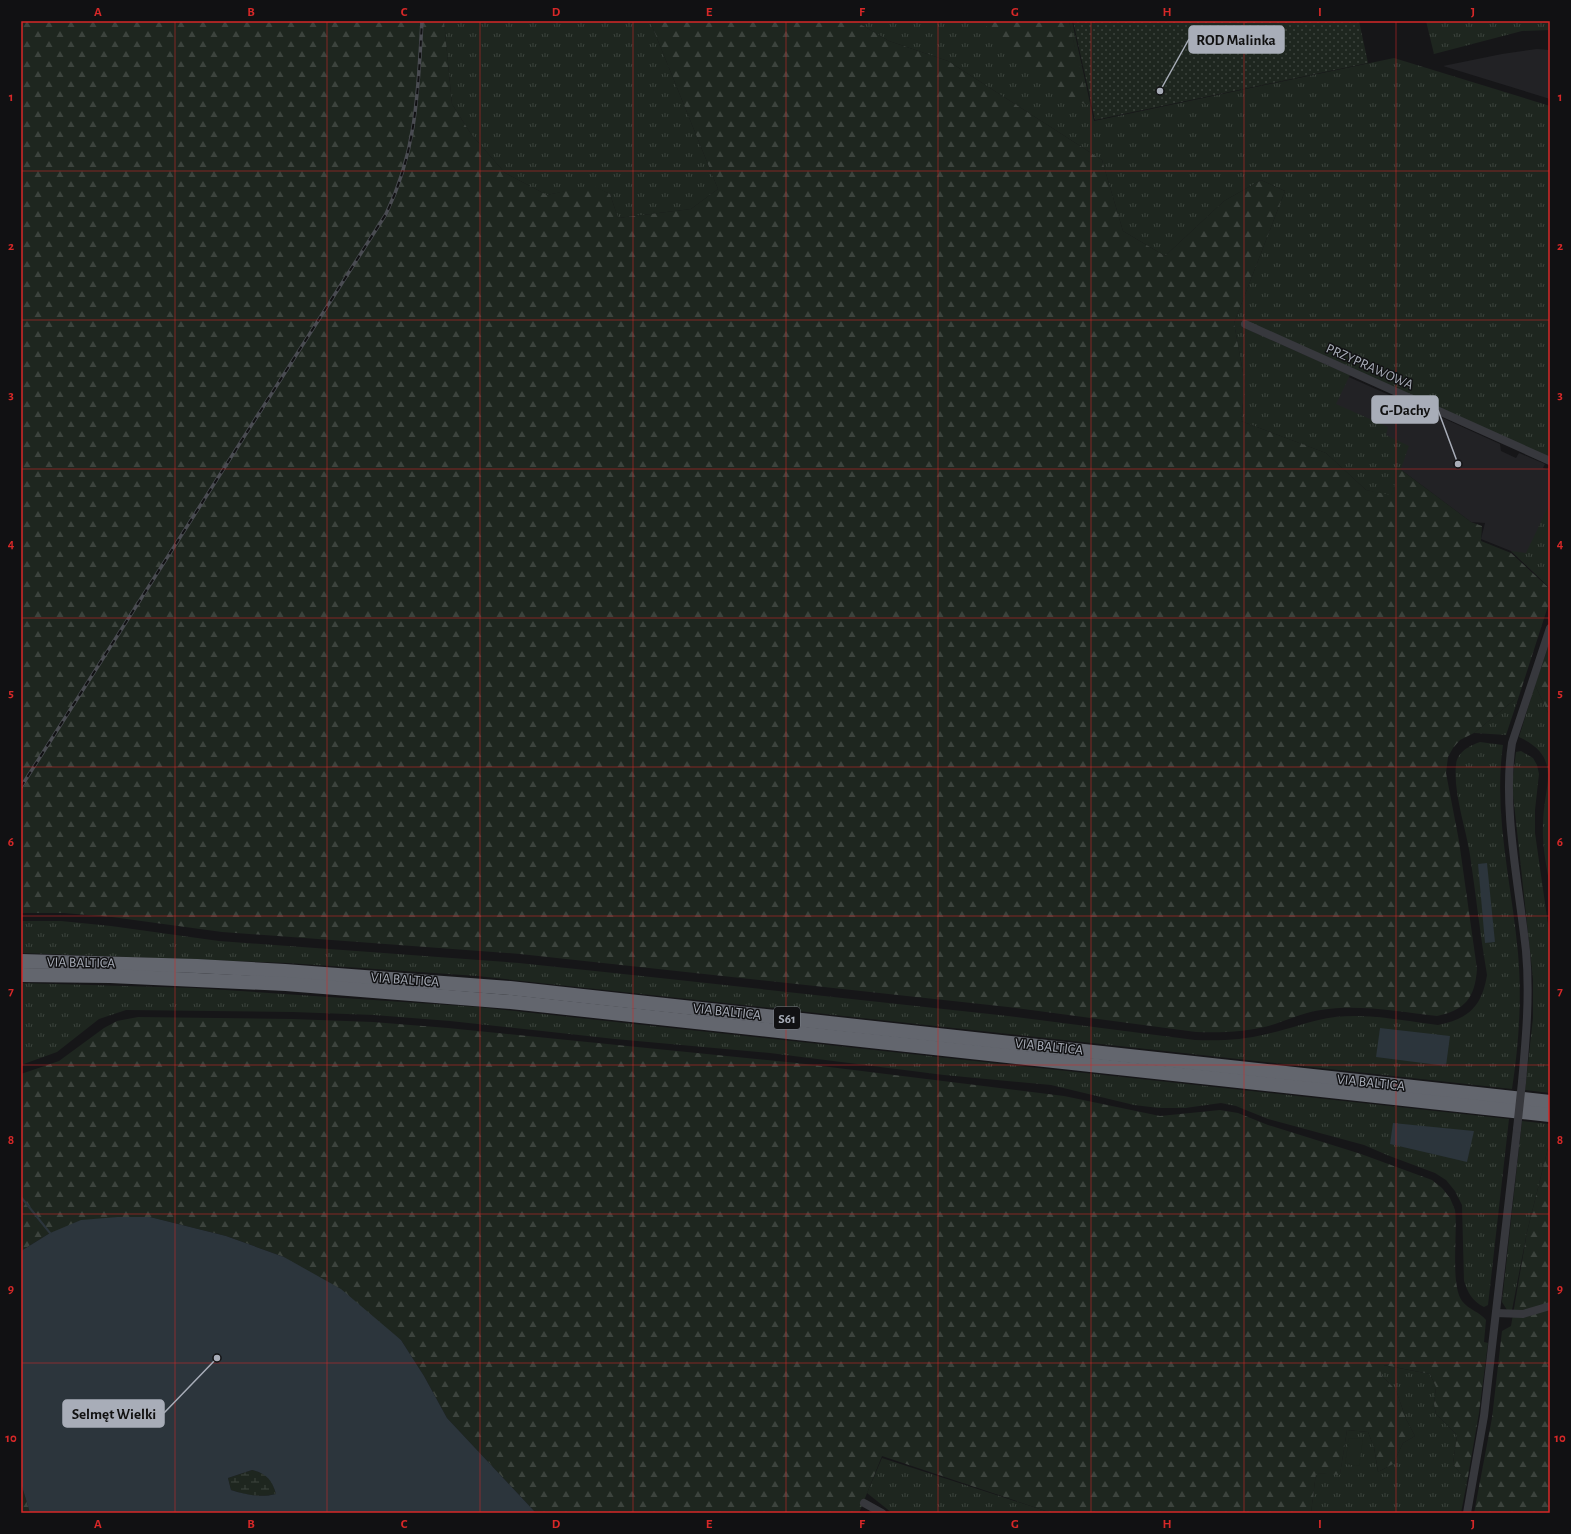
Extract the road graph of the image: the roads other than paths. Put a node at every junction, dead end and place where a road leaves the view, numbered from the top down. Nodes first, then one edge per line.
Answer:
1 (1244, 324) dead end
2 (1550, 461) edge
3 (1550, 628) edge
4 (21, 961) edge
5 (21, 974) edge
6 (1550, 1102) edge
7 (1550, 1115) edge
8 (1550, 1306) edge
9 (1496, 1313) junction
10 (864, 1503) dead end
11 (882, 1513) edge
12 (1467, 1513) edge

1 - 2 street, PRZYPRAWOWA
3 - 9 street, bridge
4 - 6 highway, VIA BALTICA / S61
5 - 7 highway, VIA BALTICA / S61
8 - 9 street
9 - 12 street
10 - 11 street

